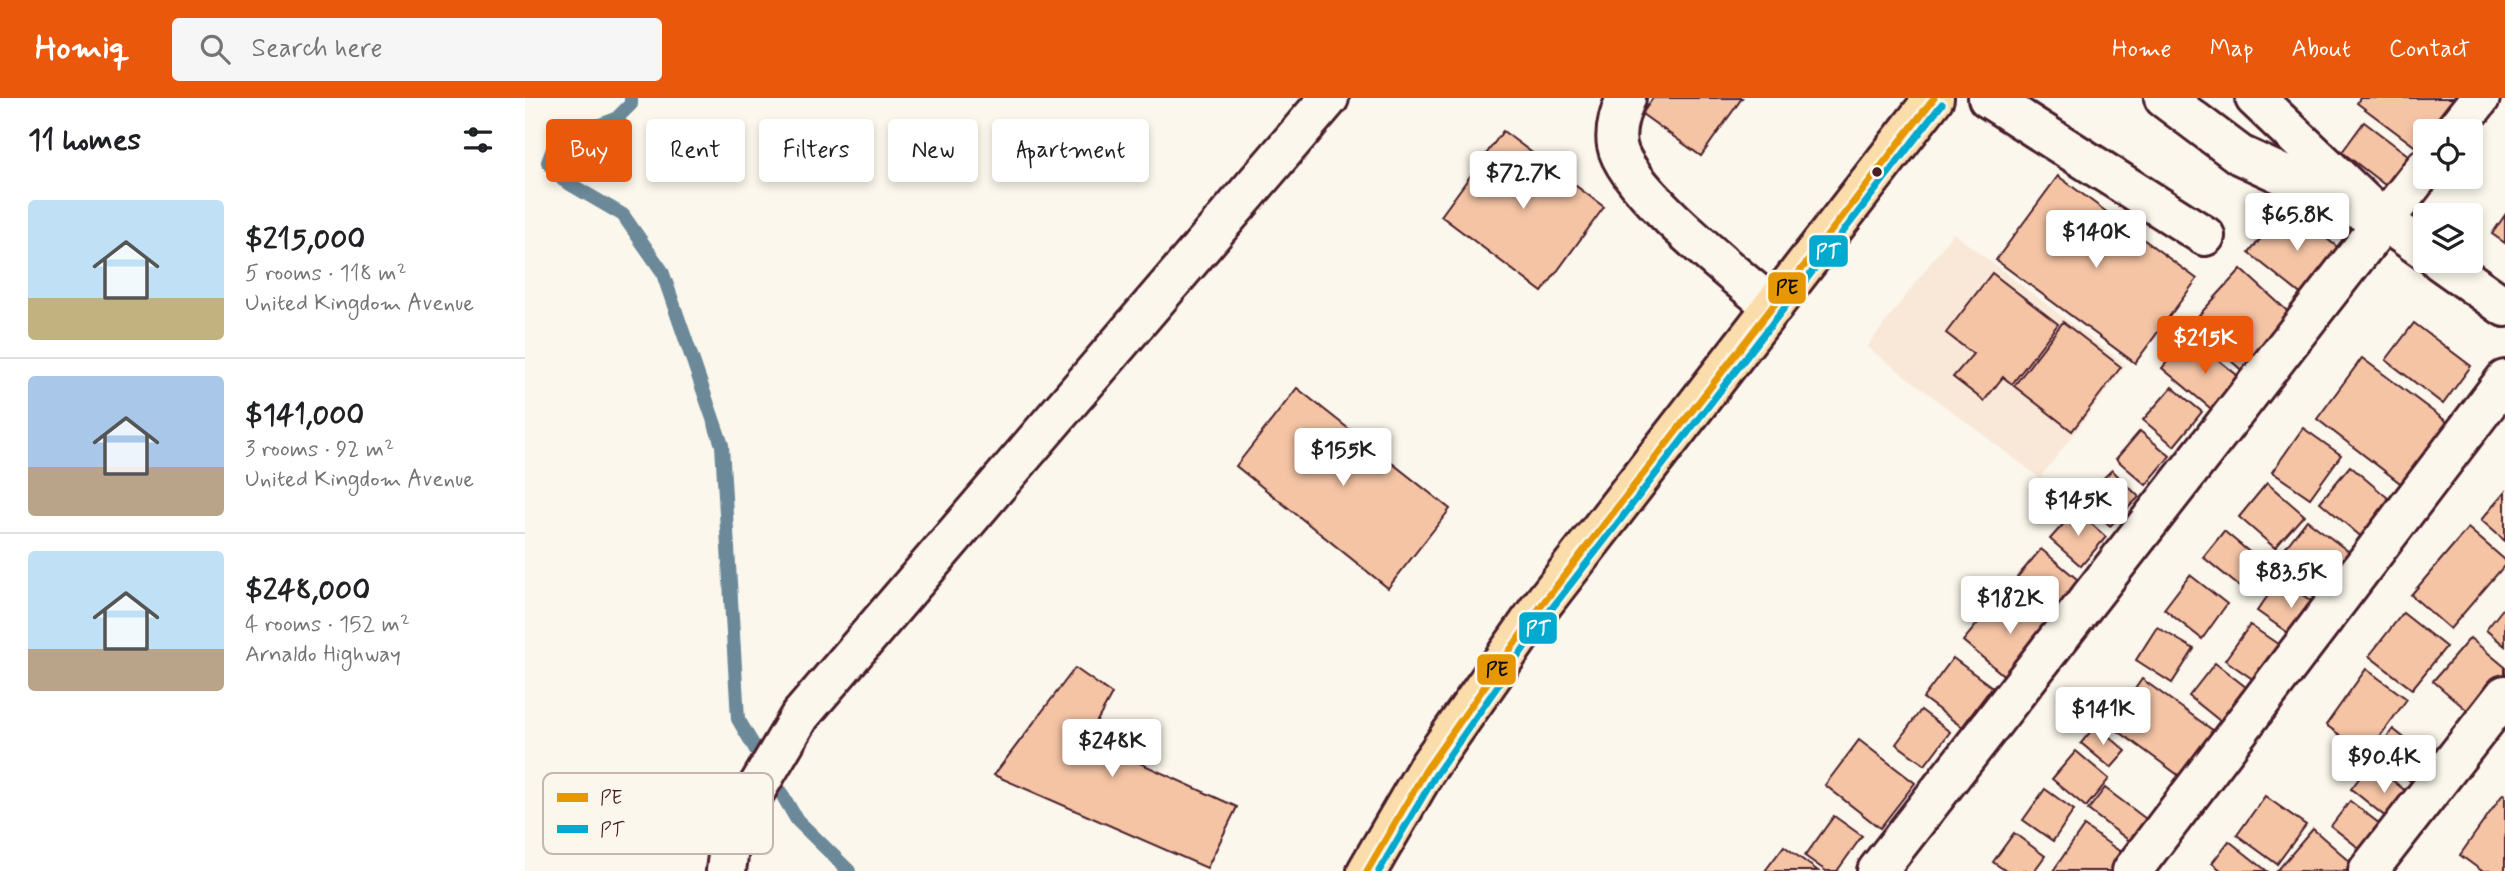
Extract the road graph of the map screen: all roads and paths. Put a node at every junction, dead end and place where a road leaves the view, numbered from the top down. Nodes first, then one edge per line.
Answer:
1 (1329, 98) edge
2 (1626, 98) edge
3 (1934, 98) edge
4 (1988, 98) edge
5 (2164, 98) edge
6 (2255, 98) edge
7 (2480, 98) edge
8 (2463, 119) edge
9 (2413, 184) edge
10 (2384, 221) junction
11 (2205, 236) dead end
12 (2413, 242) edge
13 (2457, 273) edge
14 (1773, 307) junction
15 (2505, 307) edge
16 (2505, 380) edge
17 (2505, 695) edge
18 (766, 773) edge
19 (1367, 871) edge
20 (1877, 871) edge
21 (2132, 871) edge
22 (2368, 871) edge

1 - 18 street
2 - 14 street
3 - 14 main road
4 - 11 street
5 - 10 street
6 - 10 street
7 - 8 street
9 - 10 street
10 - 12 street
10 - 20 street
13 - 15 street
14 - 19 main road
16 - 21 street
17 - 22 street

